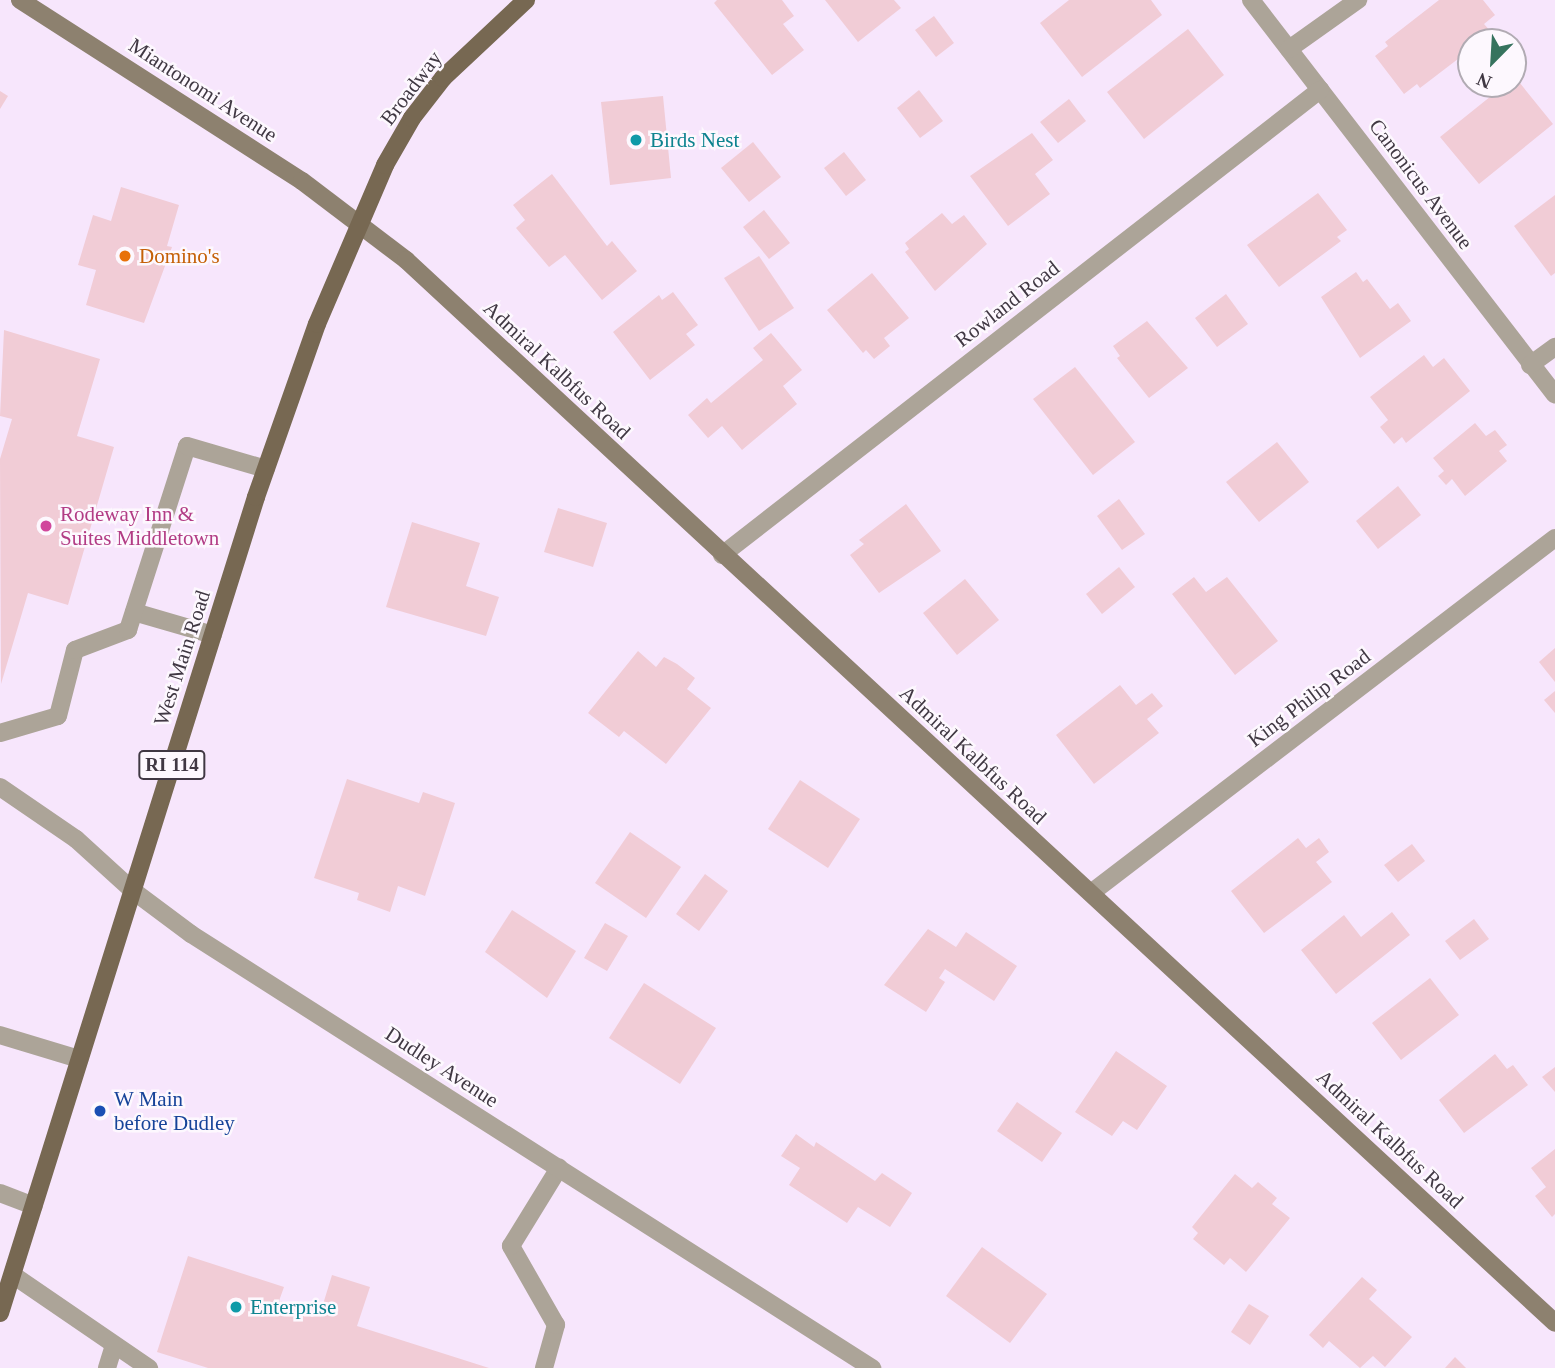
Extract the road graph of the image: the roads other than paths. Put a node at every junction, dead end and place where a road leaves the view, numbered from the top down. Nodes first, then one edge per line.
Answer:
1 (20, 0) edge
2 (526, 0) edge
3 (1251, 0) edge
4 (1358, 0) edge
5 (1289, 49) junction
6 (1320, 90) junction
7 (359, 223) junction
8 (1555, 347) edge
9 (1530, 365) junction
10 (1555, 395) edge
11 (265, 469) junction
12 (1555, 538) edge
13 (722, 555) junction
14 (134, 612) junction
15 (213, 635) junction
16 (0, 733) edge
17 (0, 787) edge
18 (132, 890) junction
19 (1091, 893) junction
20 (0, 1035) edge
21 (79, 1059) junction
22 (559, 1168) junction
23 (0, 1193) edge
24 (34, 1206) junction
25 (13, 1275) junction
26 (0, 1313) edge
27 (1555, 1322) edge
28 (114, 1345) junction
29 (107, 1368) edge
30 (149, 1368) edge
31 (544, 1368) edge
32 (872, 1368) edge

1 - 7 main road, Miantonomi Avenue
2 - 7 main road, Broadway
3 - 5 street, Canonicus Avenue
4 - 5 street
5 - 6 street, Canonicus Avenue
6 - 9 street, Canonicus Avenue
6 - 13 street, Rowland Road
7 - 11 main road, West Main Road / RI 114
7 - 13 main road, Admiral Kalbfus Road
8 - 9 street
9 - 10 street, Canonicus Avenue
11 - 14 street
11 - 15 main road, West Main Road / RI 114
12 - 19 street, King Philip Road
13 - 19 main road, Admiral Kalbfus Road
14 - 15 street
14 - 16 street
15 - 18 main road, West Main Road / RI 114
17 - 18 street, Dudley Avenue
18 - 21 main road, West Main Road / RI 114
18 - 22 street, Dudley Avenue
19 - 27 main road, Admiral Kalbfus Road
20 - 21 street
21 - 24 main road, West Main Road / RI 114
22 - 31 street
22 - 32 street, Dudley Avenue
23 - 24 street
24 - 25 main road, West Main Road / RI 114
25 - 26 main road, West Main Road / RI 114
25 - 28 street
28 - 29 street
28 - 30 street

